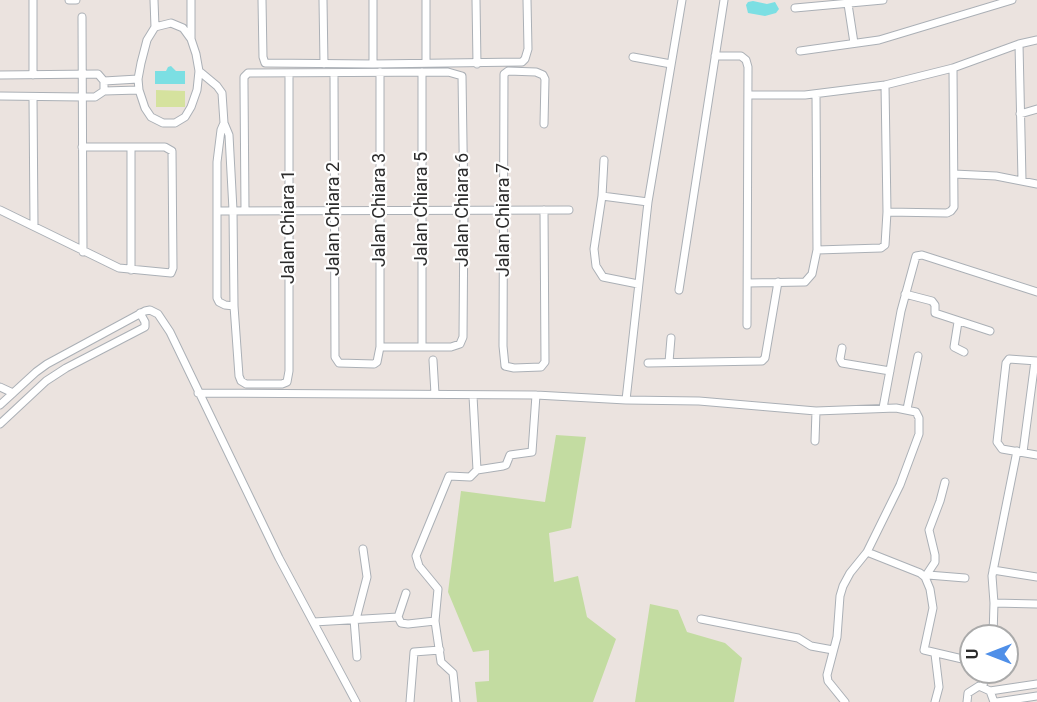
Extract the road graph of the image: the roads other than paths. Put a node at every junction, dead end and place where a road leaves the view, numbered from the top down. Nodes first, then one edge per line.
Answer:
1 (33, 0) edge
2 (69, 0) edge
3 (76, 0) edge
4 (154, 0) edge
5 (191, 0) edge
6 (262, 0) edge
7 (323, 0) edge
8 (373, 0) edge
9 (426, 0) edge
10 (476, 0) edge
11 (527, 0) edge
12 (682, 0) edge
13 (724, 0) edge
14 (883, 0) edge
15 (1012, 0) edge
16 (813, 3) edge
17 (848, 4) junction
18 (795, 8) dead end
19 (82, 17) dead end
20 (155, 27) junction
21 (190, 39) junction
22 (1037, 40) edge
23 (854, 43) junction
24 (1019, 44) junction
25 (800, 51) dead end
26 (715, 56) junction
27 (633, 57) dead end
28 (426, 63) junction
29 (324, 64) junction
30 (373, 64) junction
31 (477, 64) junction
32 (670, 64) junction
33 (952, 68) junction
34 (199, 71) junction
35 (380, 72) junction
36 (422, 72) junction
37 (289, 73) junction
38 (82, 74) junction
39 (334, 74) junction
40 (0, 75) edge
41 (33, 75) junction
42 (138, 79) junction
43 (104, 81) junction
44 (885, 85) junction
45 (139, 90) junction
46 (104, 91) junction
47 (816, 94) junction
48 (748, 95) junction
49 (0, 96) edge
50 (33, 97) junction
51 (82, 98) junction
52 (1037, 110) edge
53 (1020, 114) junction
54 (224, 123) junction
55 (544, 124) dead end
56 (82, 147) junction
57 (131, 147) junction
58 (218, 151) junction
59 (229, 153) junction
60 (604, 160) dead end
61 (954, 174) junction
62 (1022, 180) junction
63 (1037, 184) edge
64 (602, 196) junction
65 (648, 202) junction
66 (0, 210) edge
67 (218, 210) junction
68 (233, 210) junction
69 (245, 210) junction
70 (289, 210) junction
71 (334, 210) junction
72 (380, 210) junction
73 (422, 210) junction
74 (464, 210) junction
75 (504, 210) junction
76 (544, 210) junction
77 (569, 210) dead end
78 (887, 212) junction
79 (34, 226) junction
80 (817, 250) junction
81 (84, 252) junction
82 (131, 270) junction
83 (748, 282) junction
84 (778, 282) junction
85 (638, 284) junction
86 (679, 290) dead end
87 (1037, 292) edge
88 (905, 294) junction
89 (234, 306) junction
90 (139, 314) junction
91 (958, 322) junction
92 (747, 325) dead end
93 (990, 330) dead end
94 (671, 338) dead end
95 (422, 346) junction
96 (380, 347) junction
97 (842, 348) dead end
98 (964, 352) dead end
99 (918, 356) dead end
100 (433, 360) dead end
101 (1036, 361) edge
102 (669, 362) junction
103 (648, 363) dead end
104 (890, 371) junction
105 (0, 387) edge
106 (13, 393) junction
107 (198, 393) junction
108 (435, 394) junction
109 (536, 395) junction
110 (472, 396) junction
111 (626, 400) junction
112 (0, 405) edge
113 (883, 408) junction
114 (907, 409) junction
115 (816, 411) junction
116 (0, 424) edge
117 (815, 441) dead end
118 (1020, 452) junction
119 (1037, 455) edge
120 (477, 471) junction
121 (945, 482) dead end
122 (363, 549) dead end
123 (867, 552) junction
124 (993, 570) junction
125 (927, 576) junction
126 (1037, 576) edge
127 (965, 578) dead end
128 (406, 593) dead end
129 (994, 603) junction
130 (1037, 604) edge
131 (398, 616) junction
132 (355, 619) junction
133 (701, 619) dead end
134 (435, 621) junction
135 (314, 622) junction
136 (993, 624) edge
137 (440, 650) junction
138 (833, 650) junction
139 (935, 654) junction
140 (357, 657) dead end
141 (959, 659) edge
142 (1037, 684) edge
143 (983, 686) joint
144 (990, 691) junction
145 (1037, 696) edge
146 (356, 702) edge
147 (410, 702) edge
148 (456, 702) edge
149 (846, 702) edge
150 (935, 702) edge
151 (966, 702) edge
152 (995, 702) edge

1 - 41 street
2 - 3 street
4 - 20 street
5 - 21 street
6 - 29 street
7 - 29 street
8 - 30 street
9 - 28 street
10 - 31 street
11 - 31 street
12 - 32 street
13 - 26 street
14 - 17 street
15 - 23 street
16 - 17 street
16 - 18 street
17 - 23 street
19 - 38 street
20 - 21 street
20 - 42 street
21 - 34 street
22 - 24 street
23 - 25 street
24 - 33 street
24 - 53 street
26 - 48 street
26 - 86 street
27 - 32 street
28 - 30 street
28 - 31 street
29 - 30 street
32 - 65 street
33 - 44 street
33 - 61 street
34 - 45 street
34 - 54 street
35 - 36 street
35 - 39 street
35 - 72 street, Jalan Chiara 3
36 - 73 street, Jalan Chiara 5
36 - 74 street, Jalan Chiara 6
37 - 39 street
37 - 69 street
37 - 70 street, Jalan Chiara 1
38 - 41 street
38 - 43 street
38 - 51 street
39 - 71 street, Jalan Chiara 2
40 - 41 street
42 - 43 street
42 - 45 street
43 - 46 street
44 - 47 street
44 - 78 street
45 - 46 street
46 - 51 street
47 - 48 street
47 - 80 street
48 - 83 street
49 - 50 street
50 - 51 street
50 - 79 street
51 - 56 street
52 - 53 street
53 - 62 street
54 - 58 street
54 - 59 street
55 - 75 street, Jalan Chiara 7
56 - 57 street
56 - 81 street
57 - 82 street
57 - 82 street
58 - 59 street
58 - 67 street
59 - 68 street
60 - 64 street
61 - 62 street
61 - 78 street
62 - 63 street
64 - 65 street
64 - 85 street
65 - 85 street
66 - 79 street
67 - 68 street
67 - 89 street
68 - 69 street
68 - 89 street
69 - 70 street
70 - 71 street
70 - 89 street, Jalan Chiara 1
71 - 72 street
71 - 96 street, Jalan Chiara 2
72 - 73 street
72 - 96 street, Jalan Chiara 3
73 - 74 street
73 - 95 street, Jalan Chiara 5
74 - 75 street
74 - 95 street, Jalan Chiara 6
75 - 76 street
75 - 76 street, Jalan Chiara 7
76 - 77 street
78 - 80 street
79 - 81 street
80 - 84 street
81 - 82 street
83 - 84 street
83 - 92 street
84 - 102 street
85 - 111 street
87 - 88 street
88 - 91 street
88 - 104 street
90 - 106 street
90 - 107 street
90 - 116 street
91 - 93 street
91 - 98 street
94 - 102 street
95 - 96 street
97 - 104 street
99 - 114 street
100 - 108 street
101 - 118 street
101 - 118 street
102 - 103 street
104 - 113 street
105 - 106 street
106 - 112 street
107 - 108 street
107 - 135 street
108 - 110 street
109 - 110 street
109 - 111 street
109 - 120 street
110 - 120 street
111 - 115 street
113 - 114 street
113 - 115 street
114 - 123 street
115 - 117 street
118 - 119 street
118 - 124 street
120 - 134 street
121 - 125 street
122 - 132 street
123 - 125 street
123 - 138 street
124 - 126 street
124 - 129 street
125 - 127 street
125 - 139 street
128 - 131 street
129 - 130 street
129 - 136 street
131 - 132 street
131 - 134 street
132 - 135 street
132 - 140 street
133 - 138 street
134 - 137 street
135 - 146 street
137 - 147 street
137 - 148 street
138 - 149 street
139 - 141 street
139 - 150 street
142 - 144 street
143 - 144 street
143 - 151 street
144 - 152 street
145 - 152 street

